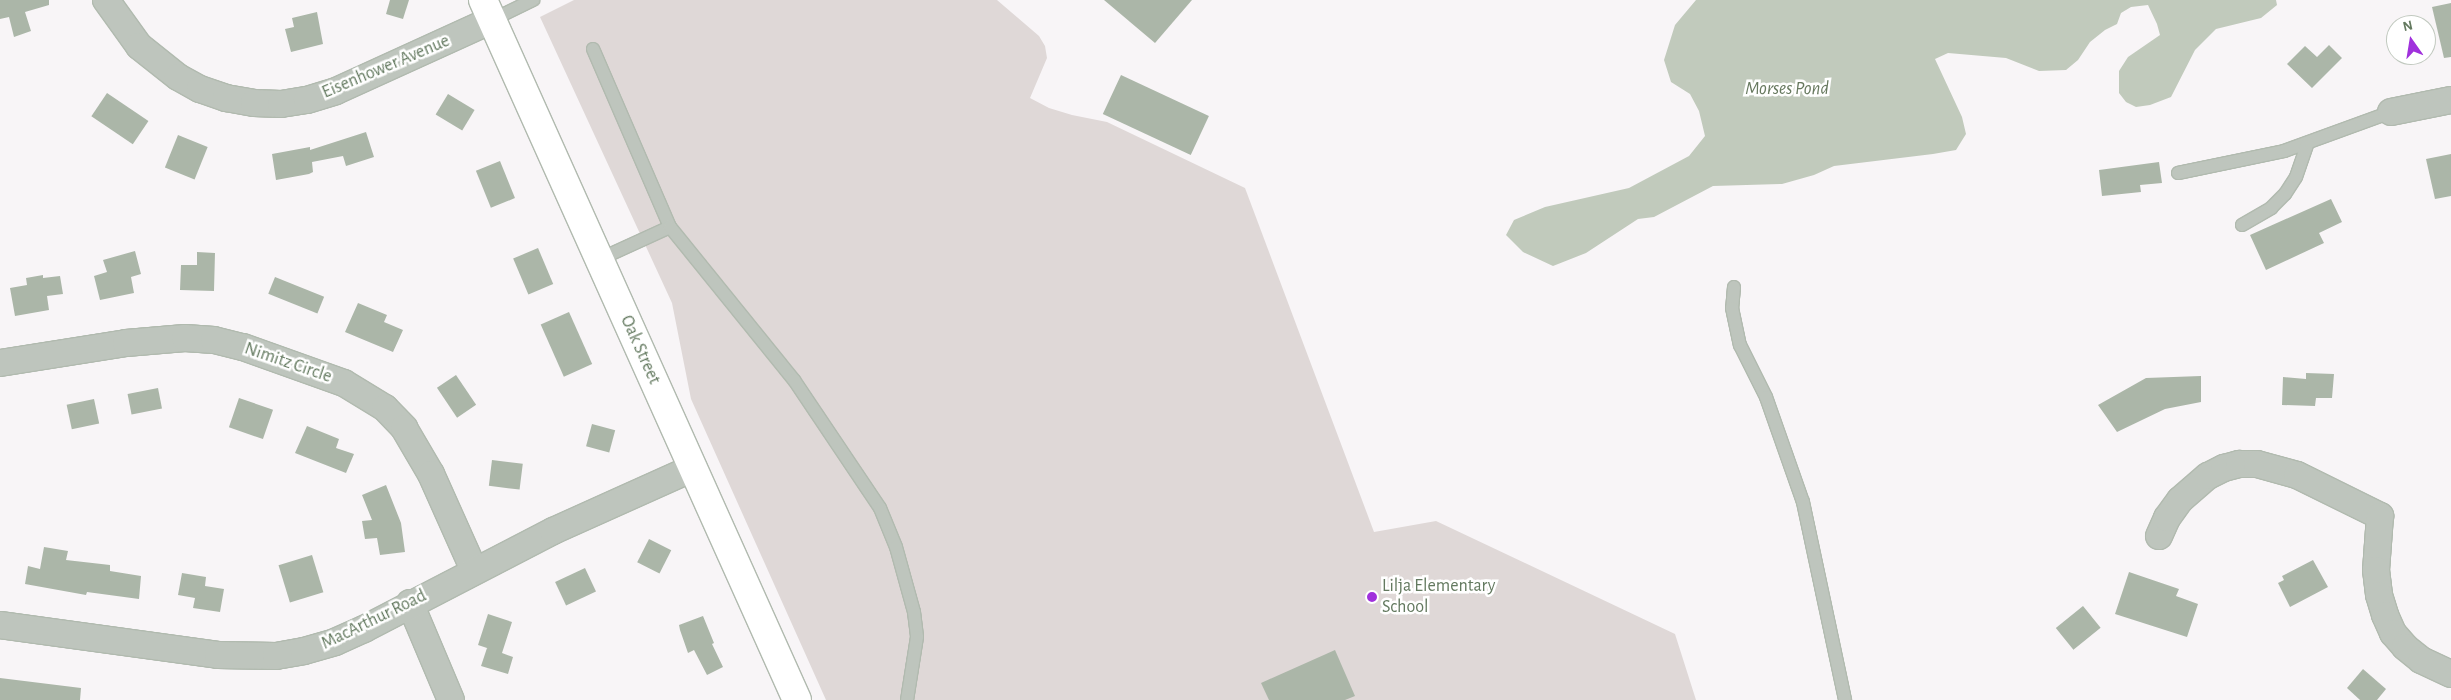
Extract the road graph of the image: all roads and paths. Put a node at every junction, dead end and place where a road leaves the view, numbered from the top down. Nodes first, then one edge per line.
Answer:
1 (106, 0) edge
2 (534, 0) edge
3 (488, 10) edge
4 (593, 49) dead end
5 (2451, 100) edge
6 (2391, 112) joint
7 (2308, 143) junction
8 (2178, 173) dead end
9 (2242, 225) dead end
10 (670, 227) junction
11 (600, 259) junction
12 (1734, 287) dead end
13 (0, 363) edge
14 (693, 468) junction
15 (2159, 536) dead end
16 (474, 570) junction
17 (410, 603) junction
18 (0, 625) edge
19 (2451, 674) edge
20 (451, 700) edge
21 (797, 700) edge
22 (907, 700) edge
23 (1845, 700) edge

1 - 3 street, Eisenhower Avenue
2 - 3 lane
3 - 11 street, Oak Street
4 - 10 lane
5 - 6 street
6 - 7 lane
7 - 8 lane
7 - 9 lane
10 - 11 lane
10 - 22 lane
11 - 14 street, Oak Street
12 - 23 lane
13 - 16 street, Nimitz Circle
14 - 16 street, MacArthur Road
14 - 21 street, Oak Street
15 - 19 street
16 - 17 street, MacArthur Road
17 - 18 street, MacArthur Road
17 - 20 street

